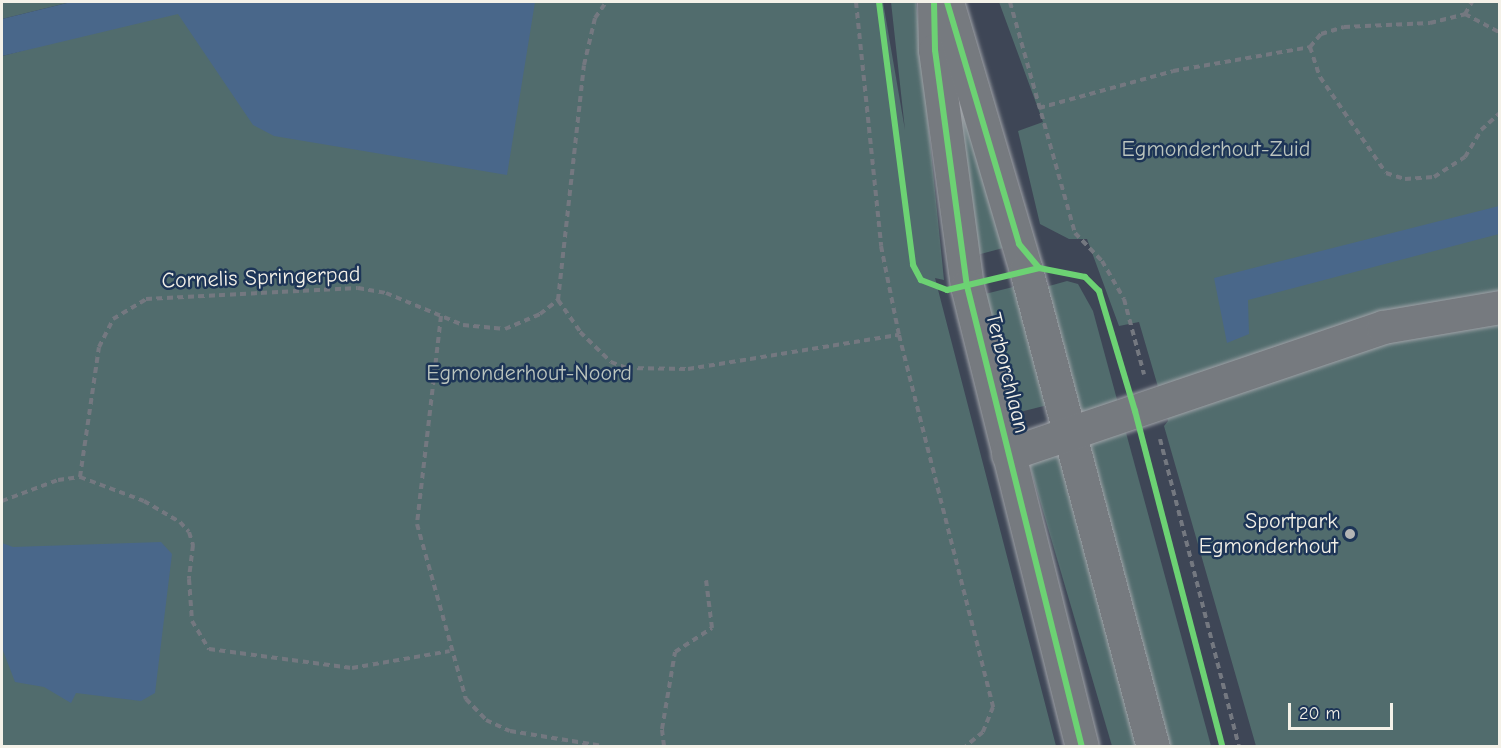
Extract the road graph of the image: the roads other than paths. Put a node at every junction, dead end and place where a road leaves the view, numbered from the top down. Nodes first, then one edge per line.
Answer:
1 (934, 2) edge
2 (947, 2) edge
3 (1500, 307) edge
4 (1070, 434) junction
5 (1008, 454) junction
6 (1082, 747) edge
7 (1153, 747) edge

1 - 5 street, Terborchlaan
2 - 4 street, Terborchlaan
3 - 4 street
4 - 5 street
4 - 7 street, Terborchlaan
5 - 6 street, Terborchlaan

